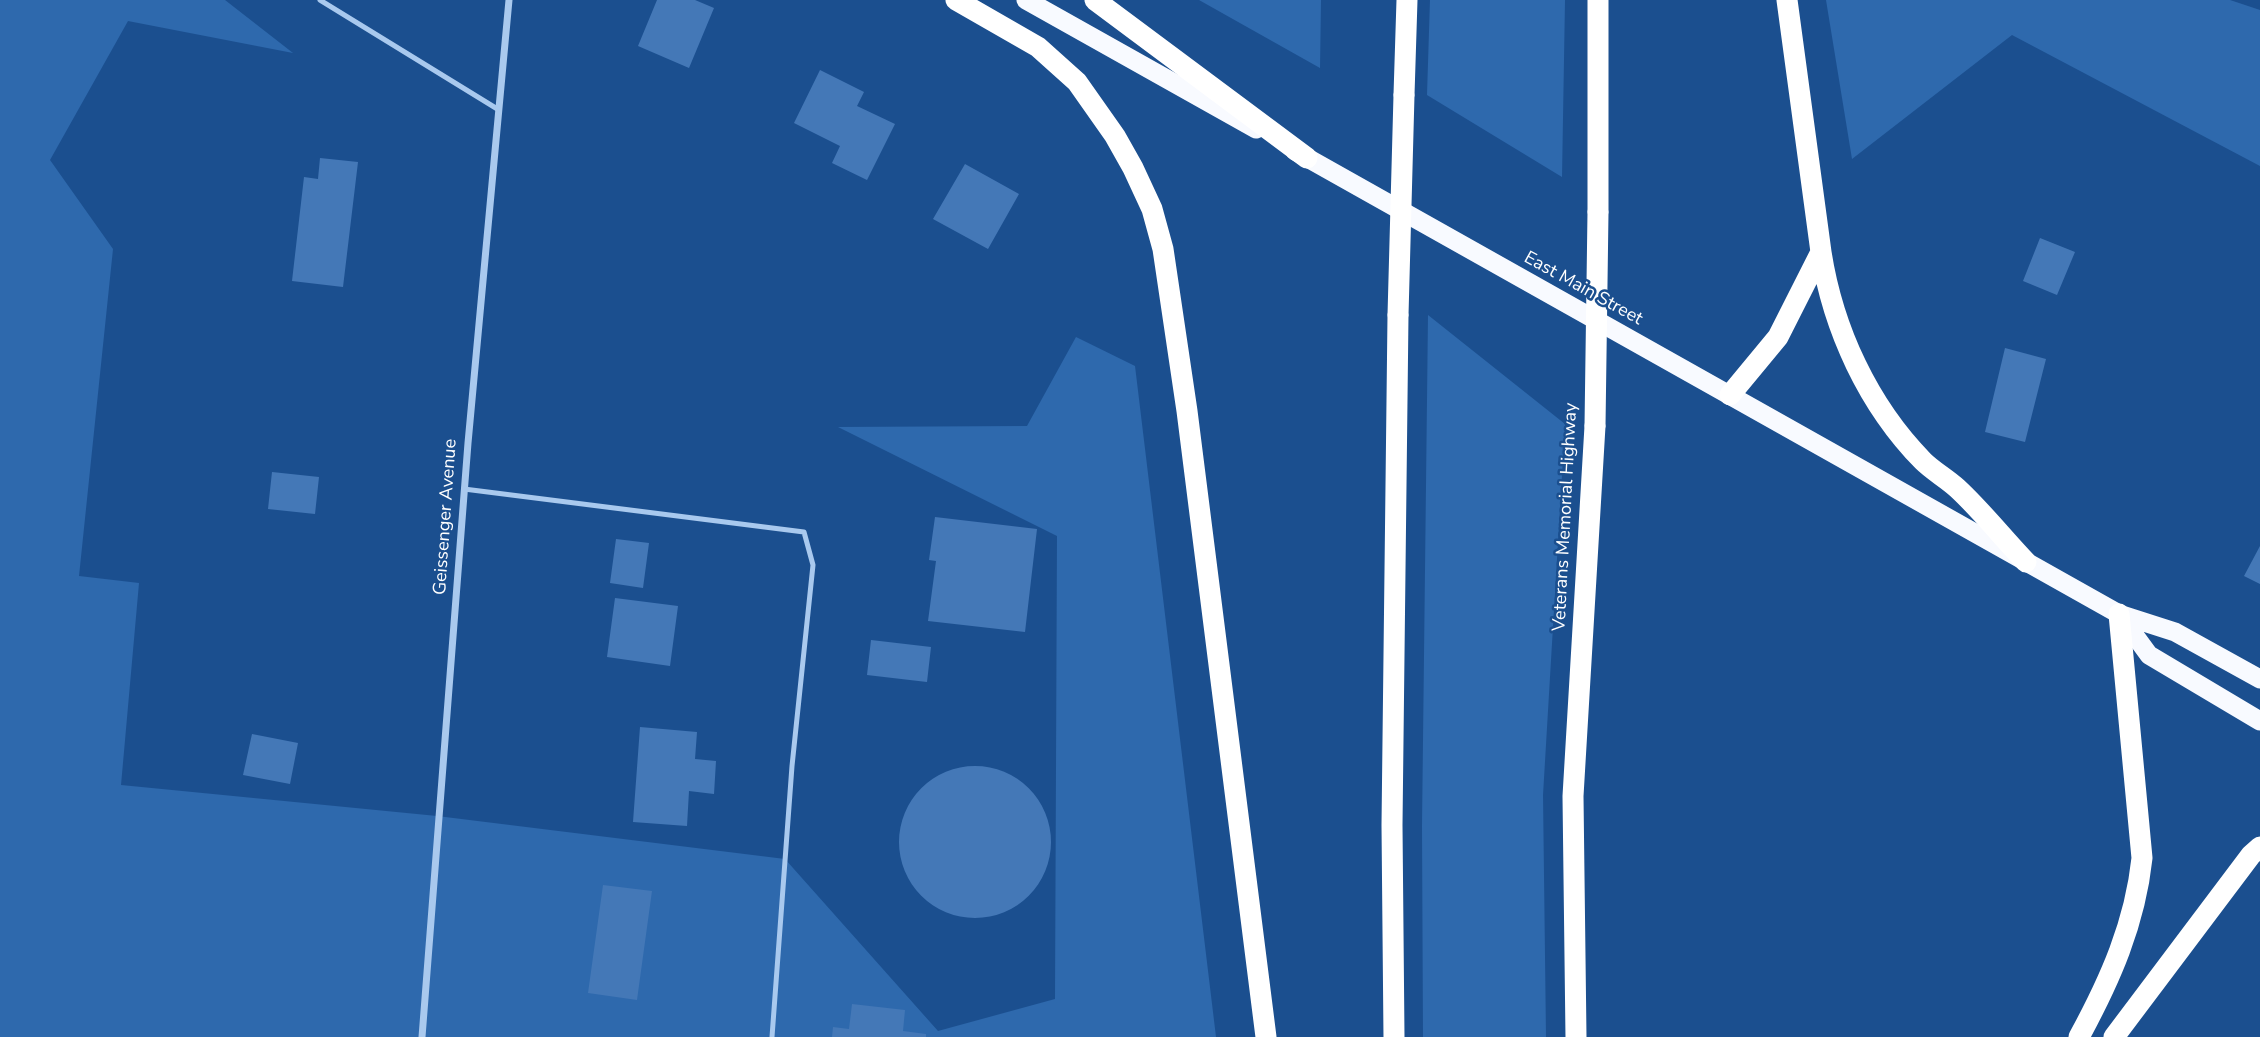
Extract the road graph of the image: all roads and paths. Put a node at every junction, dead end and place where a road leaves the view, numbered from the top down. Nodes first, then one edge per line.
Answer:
1 (320, 0) edge
2 (509, 0) edge
3 (956, 0) edge
4 (1026, 0) edge
5 (1095, 0) edge
6 (1407, 0) edge
7 (1598, 0) edge
8 (1787, 0) edge
9 (499, 110) junction
10 (1307, 158) junction
11 (1821, 252) junction
12 (1730, 396) junction
13 (464, 488) junction
14 (2026, 562) junction
15 (2119, 614) junction
16 (2260, 679) edge
17 (2260, 721) edge
18 (2260, 847) edge
19 (422, 1037) edge
20 (772, 1037) edge
21 (1266, 1037) edge
22 (1394, 1037) edge
23 (1576, 1037) edge
24 (2079, 1037) edge
25 (2114, 1037) edge

1 - 9 lane
2 - 9 street, Geissenger Avenue
3 - 21 highway
4 - 10 highway, East Main Street
5 - 10 highway
6 - 22 highway, bridge
7 - 23 highway, Veterans Memorial Highway, bridge
8 - 11 highway
9 - 13 street, Geissenger Avenue
10 - 12 highway, East Main Street
11 - 12 highway
11 - 14 highway
12 - 14 highway, East Main Street
13 - 19 street, Geissenger Avenue
13 - 20 lane
14 - 15 highway, East Main Street
15 - 16 highway, East Main Street
15 - 17 highway, East Main Street
15 - 24 highway
18 - 25 highway

